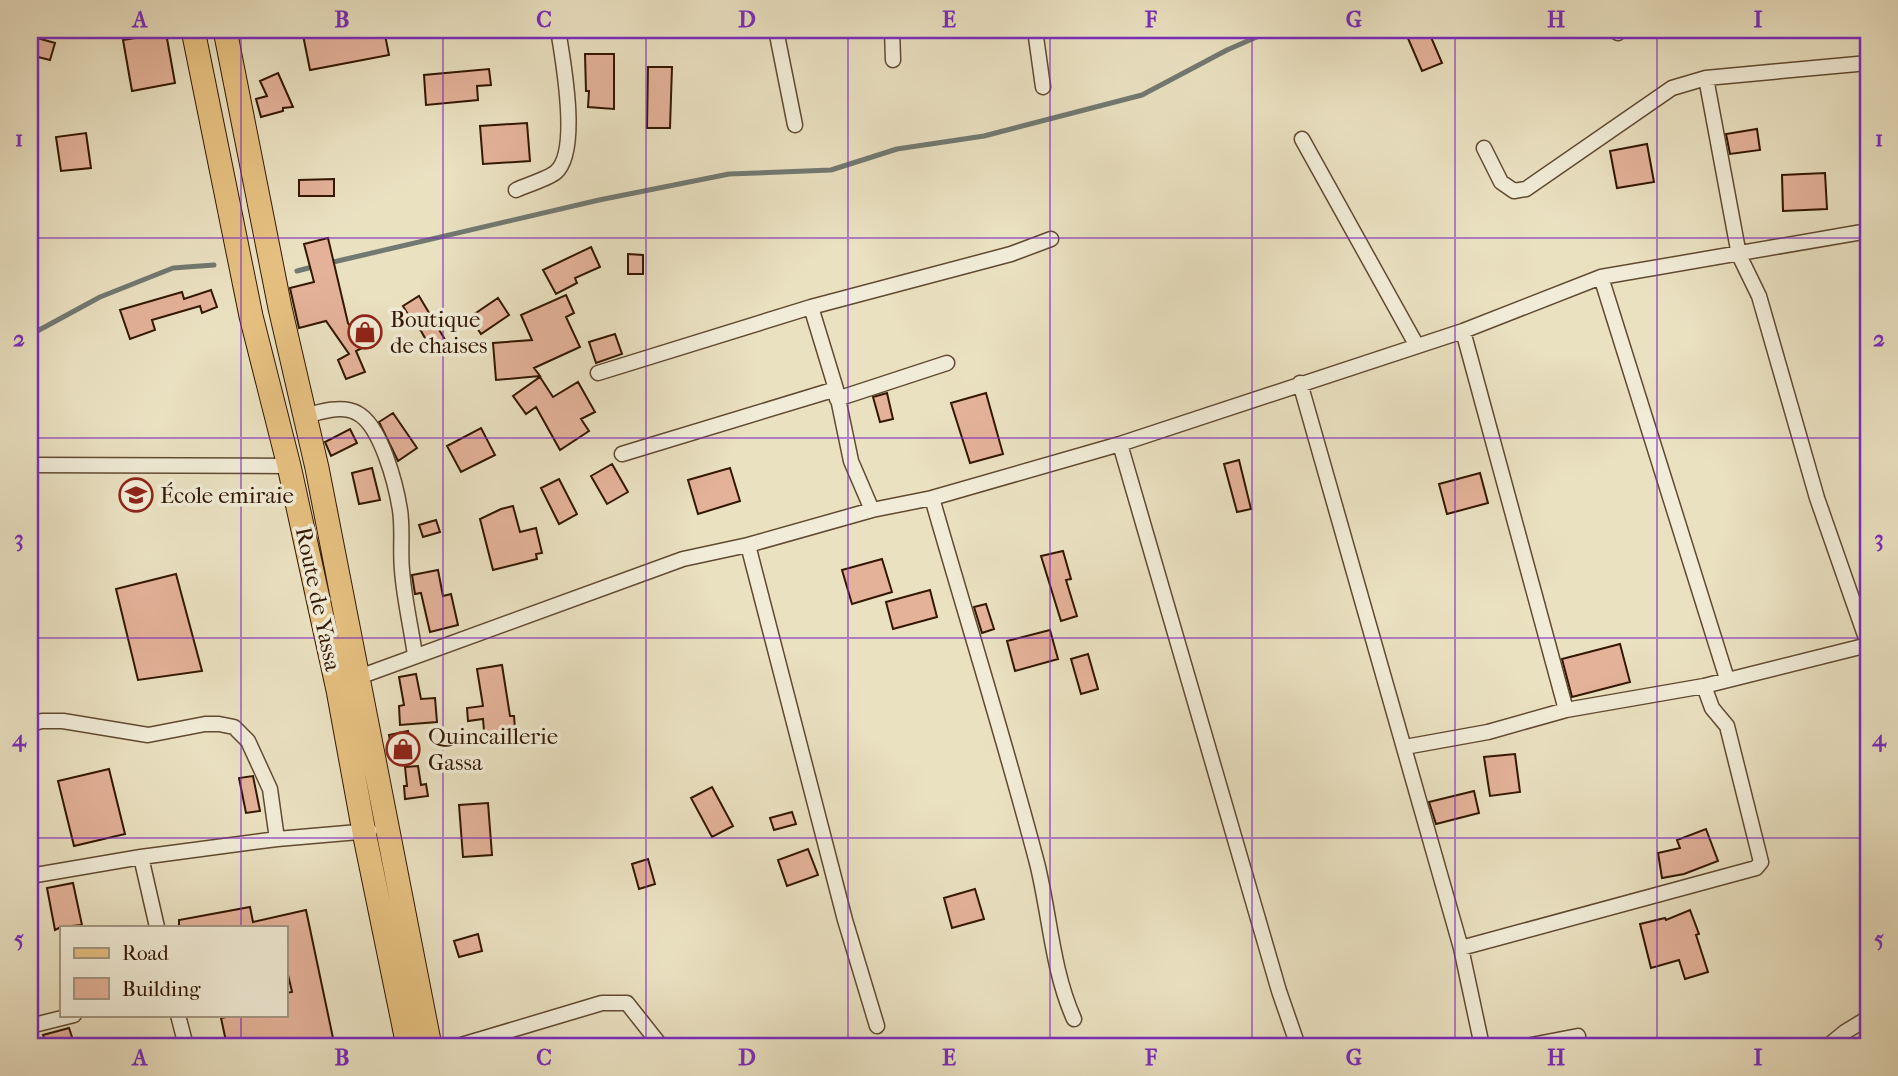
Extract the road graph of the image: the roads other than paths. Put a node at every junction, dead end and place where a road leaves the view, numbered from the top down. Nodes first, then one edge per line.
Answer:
1 (193, 30) edge
2 (558, 30) edge
3 (776, 30) edge
4 (892, 30) edge
5 (1035, 30) edge
6 (229, 31) edge
7 (893, 60) dead end
8 (1868, 63) edge
9 (1706, 78) junction
10 (1043, 87) dead end
11 (795, 125) dead end
12 (1302, 139) dead end
13 (1483, 148) dead end
14 (516, 190) dead end
15 (1868, 231) edge
16 (1051, 239) dead end
17 (1739, 255) junction
18 (1601, 277) junction
19 (811, 307) junction
20 (1463, 331) junction
21 (1417, 346) junction
22 (947, 363) dead end
23 (598, 373) dead end
24 (1300, 383) junction
25 (837, 394) junction
26 (305, 417) junction
27 (1120, 444) junction
28 (622, 454) dead end
29 (30, 465) edge
30 (289, 466) junction
31 (932, 499) junction
32 (872, 510) junction
33 (748, 545) junction
34 (1868, 644) edge
35 (415, 655) junction
36 (359, 677) junction
37 (1727, 679) junction
38 (1704, 686) junction
39 (1566, 710) junction
40 (30, 724) edge
41 (1405, 747) junction
42 (388, 828) junction
43 (364, 832) junction
44 (277, 839) junction
45 (141, 857) junction
46 (30, 876) edge
47 (157, 926) edge
48 (1461, 948) junction
49 (70, 1016) edge
50 (178, 1016) edge
51 (1868, 1018) edge
52 (1074, 1019) dead end
53 (30, 1026) edge
54 (877, 1026) dead end
55 (1578, 1036) dead end
56 (186, 1046) edge
57 (408, 1046) edge
58 (430, 1046) edge
59 (458, 1046) edge
60 (661, 1046) edge
61 (1298, 1046) edge
62 (1482, 1046) edge
63 (1527, 1046) edge
64 (1828, 1046) edge

1 - 30 main road, Route de Yassa
2 - 14 street
3 - 11 street
4 - 7 street
5 - 10 street
6 - 26 main road, Route de Yassa
8 - 9 street
9 - 13 street
9 - 17 street
12 - 21 street
15 - 17 street
16 - 19 street
17 - 18 street
17 - 34 street
18 - 20 street
18 - 37 street
19 - 23 street
19 - 25 street
20 - 21 street
20 - 39 street
21 - 24 street
22 - 25 street
24 - 27 street
24 - 41 street
25 - 28 street
25 - 32 street
26 - 35 street
26 - 36 main road, Route de Yassa
27 - 31 street
27 - 61 street
29 - 30 street
30 - 43 main road, Route de Yassa
31 - 32 street
31 - 52 street
32 - 33 street
33 - 35 street
33 - 54 street
34 - 37 street
35 - 36 street
36 - 42 main road, Route de Yassa
37 - 38 street
38 - 39 street
38 - 48 street
39 - 41 street
40 - 44 street
41 - 48 street
42 - 43 street
42 - 58 main road, Route de Yassa
43 - 44 street
43 - 57 main road, Route de Yassa
44 - 45 street
45 - 46 street
45 - 47 street
48 - 62 street
49 - 53 street
50 - 56 street
51 - 64 street
55 - 63 street
59 - 60 street

